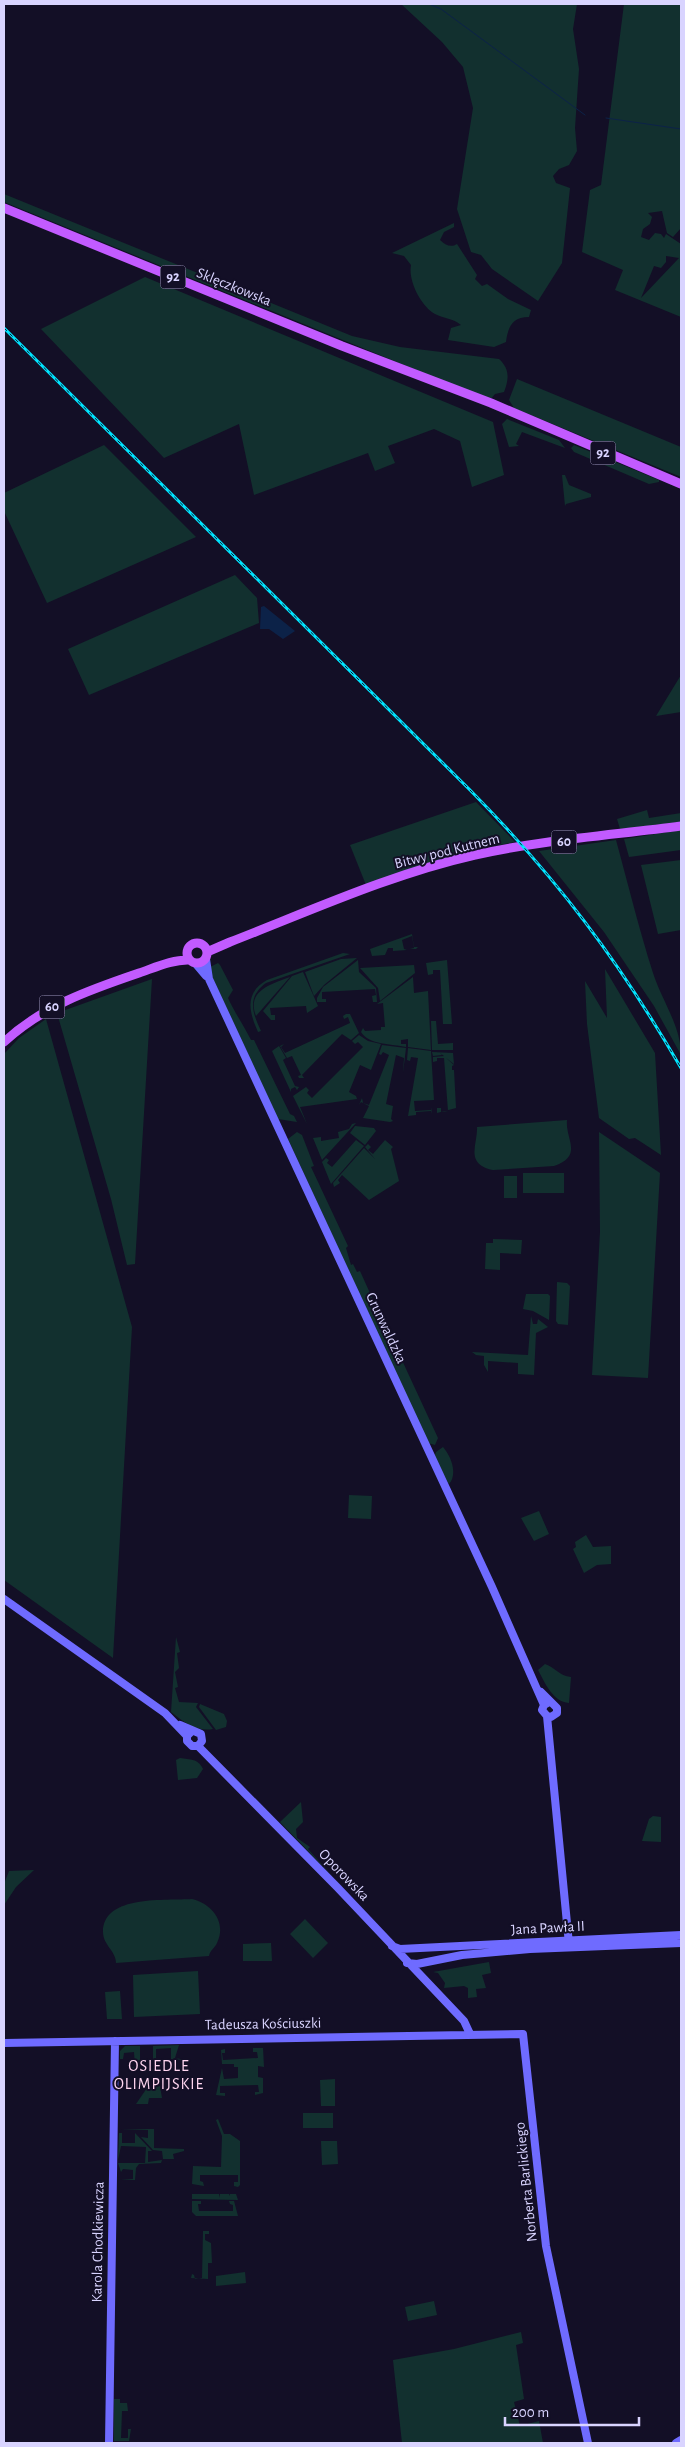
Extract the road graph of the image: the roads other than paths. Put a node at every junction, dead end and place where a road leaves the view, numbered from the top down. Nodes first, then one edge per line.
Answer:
1 (4, 208) edge
2 (681, 484) edge
3 (681, 826) edge
4 (187, 951) junction
5 (205, 952) junction
6 (192, 962) junction
7 (162, 965) junction
8 (209, 979) junction
9 (4, 1042) edge
10 (4, 1599) edge
11 (547, 1704) junction
12 (550, 1716) junction
13 (190, 1733) junction
14 (200, 1744) junction
15 (379, 1931) junction
16 (681, 1935) edge
17 (569, 1940) junction
18 (681, 1943) edge
19 (392, 1946) junction
20 (417, 1947) junction
21 (569, 1948) junction
22 (429, 1962) junction
23 (408, 1963) junction
24 (424, 1981) junction
25 (469, 2034) junction
26 (523, 2034) joint
27 (115, 2041) junction
28 (4, 2043) edge
29 (681, 2440) edge
30 (109, 2443) edge
31 (588, 2443) edge
32 (676, 2443) edge

1 - 2 main road, Sklęczkowska / 92
3 - 5 main road, Bitwy pod Kutnem / 60
4 - 5 main road, 60
4 - 6 main road
4 - 7 main road, 60
5 - 6 main road, 60
5 - 8 street, Grunwaldzka
6 - 7 main road, 60
6 - 8 street, Grunwaldzka
7 - 9 main road, 60
8 - 11 street, Grunwaldzka
10 - 13 street
11 - 12 street
11 - 12 street
12 - 17 street
13 - 14 street
13 - 14 street
14 - 15 street, Oporowska
15 - 19 street, Oporowska
15 - 20 street, Jana Pawła II
16 - 17 street, Jana Pawła II
17 - 20 street, Jana Pawła II
17 - 21 street
18 - 21 street, Jana Pawła II
19 - 20 street, Jana Pawła II
19 - 23 street, Oporowska
20 - 23 street
21 - 22 street, Jana Pawła II
22 - 23 street, Jana Pawła II
22 - 24 street
23 - 24 street, Oporowska
24 - 25 street, Oporowska
25 - 26 street, Tadeusza Kościuszki
25 - 27 street, Tadeusza Kościuszki
26 - 31 street, Norberta Barlickiego
27 - 28 street, Tadeusza Kościuszki
27 - 30 street, Karola Chodkiewicza
29 - 32 street

